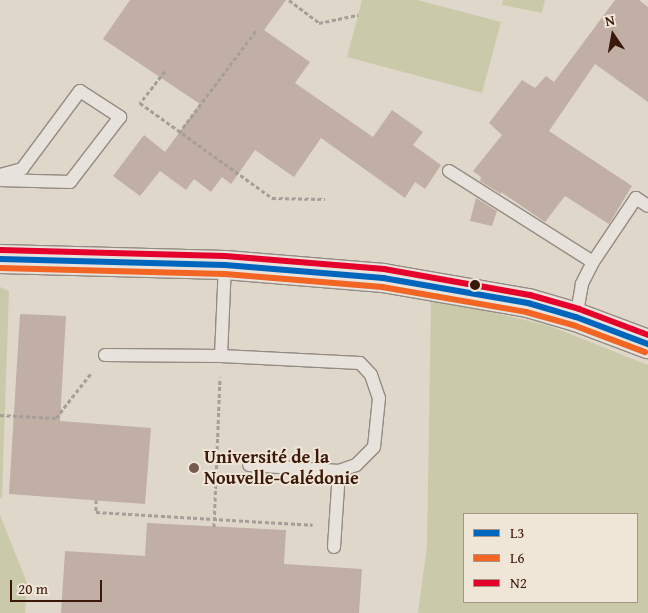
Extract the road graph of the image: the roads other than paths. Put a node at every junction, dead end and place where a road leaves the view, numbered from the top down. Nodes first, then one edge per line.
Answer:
1 (450, 171) dead end
2 (0, 175) edge
3 (0, 180) edge
4 (648, 206) edge
5 (0, 259) edge
6 (593, 262) junction
7 (226, 265) junction
8 (576, 317) junction
9 (648, 344) edge
10 (105, 355) road end
11 (221, 356) junction
12 (249, 464) dead end
13 (339, 471) junction
14 (334, 547) dead end

1 - 6 lane
2 - 3 lane
4 - 6 lane
5 - 7 main road
6 - 8 lane
7 - 8 main road
7 - 11 lane
8 - 9 main road
10 - 11 lane
11 - 13 lane
12 - 13 lane
13 - 14 lane

